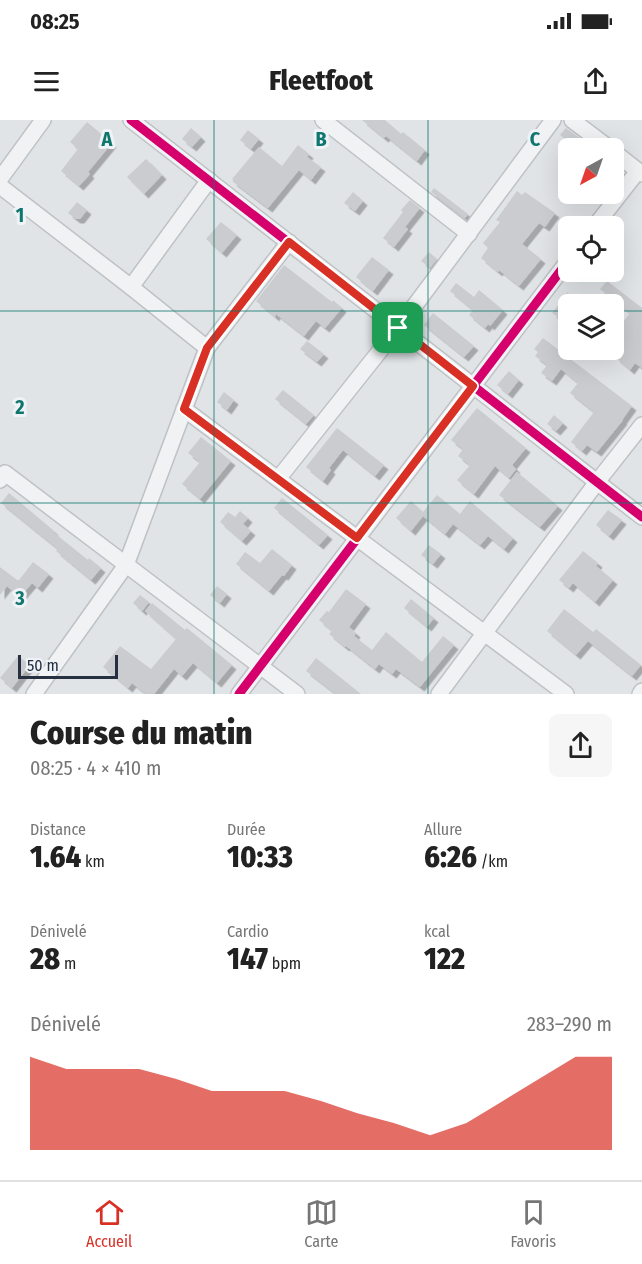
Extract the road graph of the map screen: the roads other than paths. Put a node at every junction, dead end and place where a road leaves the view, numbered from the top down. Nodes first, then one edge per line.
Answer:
1 (43, 120) edge
2 (131, 120) edge
3 (323, 120) edge
4 (553, 120) edge
5 (572, 120) edge
6 (596, 138) edge
7 (624, 160) edge
8 (640, 172) edge
9 (0, 179) edge
10 (209, 180) junction
11 (0, 186) edge
12 (603, 216) edge
13 (469, 234) junction
14 (289, 242) junction
15 (558, 274) edge
16 (131, 287) junction
17 (398, 328) junction
18 (207, 348) junction
19 (473, 386) junction
20 (184, 409) junction
21 (642, 425) edge
22 (278, 479) junction
23 (0, 480) edge
24 (597, 482) junction
25 (642, 517) edge
26 (357, 538) junction
27 (126, 565) junction
28 (485, 633) junction
29 (260, 666) junction
30 (34, 694) edge
31 (238, 694) edge
32 (297, 694) edge
33 (439, 694) edge
34 (566, 694) edge

1 - 9 street
2 - 10 street
3 - 13 street
4 - 13 street
5 - 6 street
7 - 8 street
8 - 12 street
10 - 14 street
10 - 16 street
11 - 16 street
13 - 17 street
14 - 17 street
14 - 18 street
15 - 19 street
16 - 18 street
17 - 19 street
17 - 22 street
18 - 20 street
19 - 24 street
19 - 26 street
20 - 22 street
20 - 27 street
21 - 24 street
22 - 26 street
23 - 27 street
24 - 25 street
24 - 28 street
26 - 28 street
26 - 29 street
27 - 29 street
27 - 30 street
28 - 33 street
28 - 34 street
29 - 31 street
29 - 32 street

